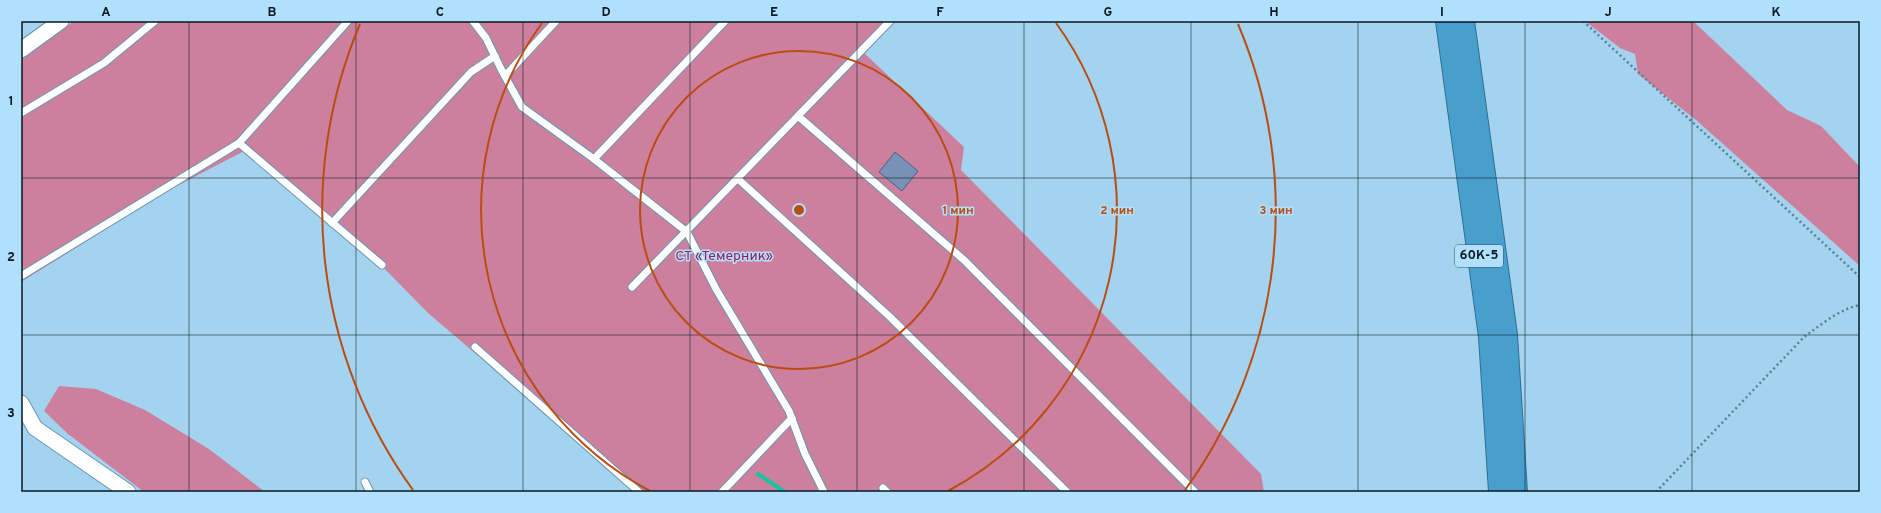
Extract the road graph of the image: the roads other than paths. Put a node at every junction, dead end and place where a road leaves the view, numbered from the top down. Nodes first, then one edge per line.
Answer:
1 (61, 21) edge
2 (155, 21) edge
3 (348, 21) edge
4 (473, 21) edge
5 (556, 21) edge
6 (725, 21) edge
7 (890, 21) edge
8 (1447, 21) edge
9 (1464, 21) edge
10 (21, 50) edge
11 (495, 56) junction
12 (505, 76) junction
13 (21, 113) edge
14 (798, 116) junction
15 (239, 143) junction
16 (594, 159) junction
17 (738, 179) junction
18 (332, 223) junction
19 (687, 232) junction
20 (382, 266) dead end
21 (21, 276) edge
22 (632, 287) dead end
23 (475, 347) dead end
24 (21, 403) edge
25 (792, 418) junction
26 (365, 482) dead end
27 (128, 492) edge
28 (370, 492) edge
29 (639, 492) edge
30 (722, 492) edge
31 (824, 492) edge
32 (1067, 492) edge
33 (1195, 492) edge
34 (1500, 492) edge
35 (1516, 492) edge

1 - 10 street
2 - 13 lane
3 - 15 lane
4 - 11 lane
5 - 12 lane
6 - 16 lane
7 - 14 lane
8 - 34 highway, 60К-5
9 - 35 highway, 60К-5
11 - 12 lane
11 - 18 lane
12 - 16 lane
14 - 17 lane
14 - 33 lane
15 - 18 lane
15 - 21 lane
16 - 19 lane
17 - 19 lane
17 - 32 lane
18 - 20 lane
19 - 22 lane
19 - 25 lane
23 - 29 lane
24 - 27 street
25 - 30 lane
25 - 31 lane
26 - 28 lane

